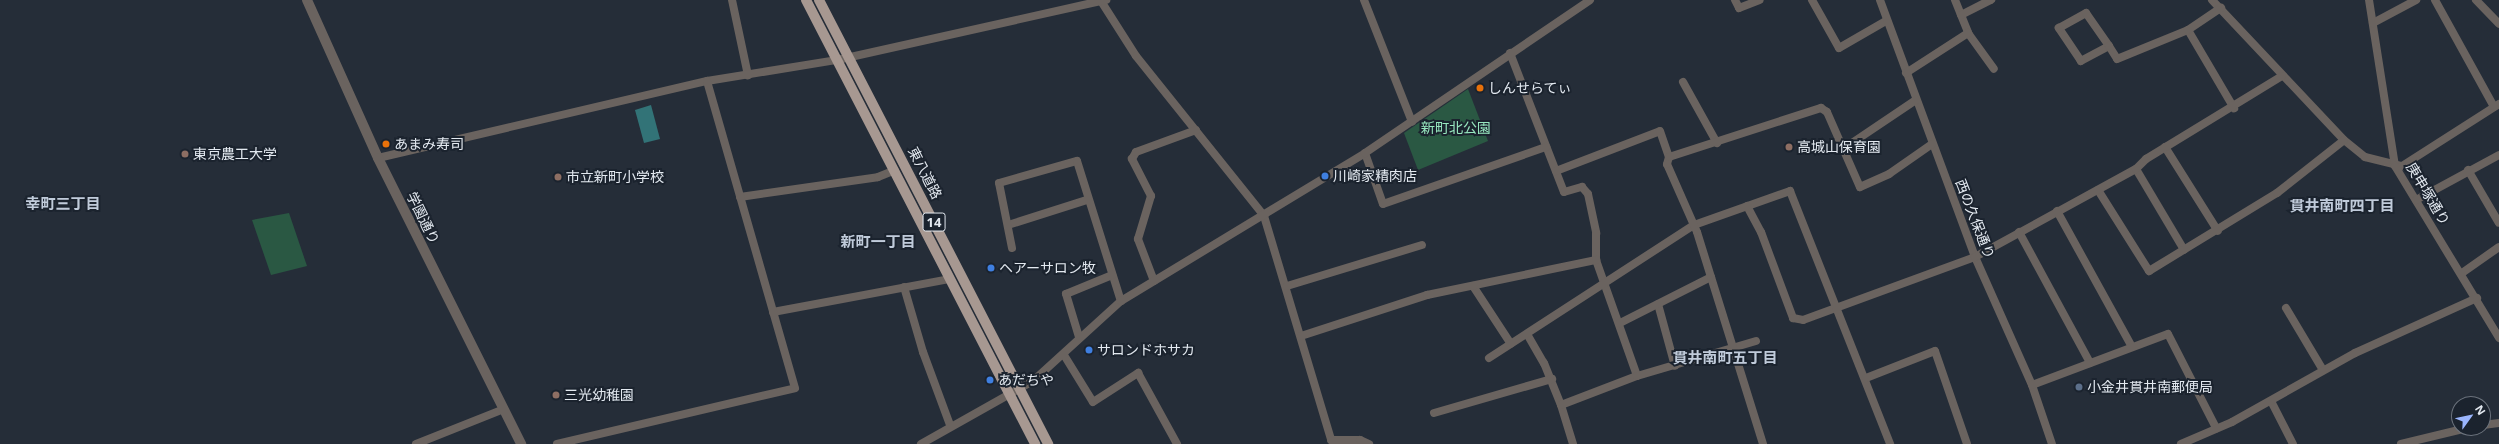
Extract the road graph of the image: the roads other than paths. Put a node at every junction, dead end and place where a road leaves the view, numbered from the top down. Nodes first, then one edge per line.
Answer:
1 (307, 0) edge
2 (732, 0) edge
3 (806, 0) edge
4 (819, 0) edge
5 (1104, 0) edge
6 (1364, 0) edge
7 (1735, 0) edge
8 (1760, 0) edge
9 (1812, 0) edge
10 (1880, 0) edge
11 (1955, 0) edge
12 (1991, 0) edge
13 (2212, 0) edge
14 (2369, 0) edge
15 (2416, 0) edge
16 (2435, 0) edge
17 (2476, 0) edge
18 (1586, 1) edge
19 (2221, 8) junction
20 (1961, 15) junction
21 (1886, 21) junction
22 (2373, 24) junction
23 (2499, 24) edge
24 (2188, 30) junction
25 (1968, 33) junction
26 (2109, 46) junction
27 (1510, 53) junction
28 (849, 57) junction
29 (836, 60) junction
30 (1994, 69) dead end
31 (1906, 73) junction
32 (748, 75) junction
33 (2282, 76) junction
34 (707, 81) junction
35 (1683, 82) dead end
36 (1916, 100) junction
37 (2497, 106) edge
38 (2234, 108) junction
39 (1412, 122) junction
40 (1196, 130) junction
41 (2344, 140) junction
42 (1717, 143) junction
43 (1932, 144) junction
44 (1546, 146) junction
45 (2165, 147) junction
46 (1843, 149) junction
47 (1365, 153) junction
48 (2499, 155) edge
49 (1669, 157) junction
50 (378, 158) junction
51 (2396, 166) junction
52 (2136, 169) junction
53 (895, 170) junction
54 (2468, 170) junction
55 (1556, 171) junction
56 (2098, 190) junction
57 (740, 197) junction
58 (1088, 200) junction
59 (2416, 200) junction
60 (1747, 206) junction
61 (2057, 211) junction
62 (1264, 216) junction
63 (2499, 223) edge
64 (1008, 225) junction
65 (1694, 225) junction
66 (2218, 231) junction
67 (2019, 232) junction
68 (1422, 245) dead end
69 (2499, 247) edge
70 (1012, 248) dead end
71 (2184, 250) junction
72 (1975, 257) junction
73 (1596, 260) junction
74 (2462, 273) junction
75 (1112, 275) junction
76 (1711, 277) junction
77 (949, 279) junction
78 (1154, 281) junction
79 (1605, 284) junction
80 (1287, 286) junction
81 (1474, 286) junction
82 (904, 287) junction
83 (2478, 298) junction
84 (1121, 301) junction
85 (1658, 304) junction
86 (2286, 308) dead end
87 (1839, 309) junction
88 (773, 312) junction
89 (1620, 323) junction
90 (1527, 334) junction
91 (1301, 336) junction
92 (1079, 337) junction
93 (2499, 338) edge
94 (1756, 341) dead end
95 (1511, 344) junction
96 (2132, 347) junction
97 (1733, 349) junction
98 (1064, 355) junction
99 (1489, 358) dead end
100 (2090, 363) junction
101 (1675, 366) junction
102 (2323, 370) junction
103 (1636, 376) junction
104 (1866, 378) junction
105 (1552, 379) junction
106 (2032, 385) junction
107 (1021, 389) junction
108 (1010, 394) junction
109 (2271, 401) junction
110 (1561, 405) junction
111 (504, 409) junction
112 (1434, 413) dead end
113 (950, 425) junction
114 (2216, 428) junction
115 (2451, 432) edge
116 (416, 444) edge
117 (522, 444) edge
118 (557, 444) edge
119 (921, 444) edge
120 (1035, 444) edge
121 (1048, 444) edge
122 (1177, 444) edge
123 (1369, 444) edge
124 (1573, 444) edge
125 (1763, 444) edge
126 (1890, 444) edge
127 (1967, 444) edge
128 (2052, 444) edge
129 (2181, 444) edge
130 (2293, 444) edge
131 (2405, 444) edge

1 - 50 street, 学園通り
2 - 32 street
3 - 29 main road, 東八道路 / 14
4 - 28 main road, 東八道路 / 14
5 - 28 street
5 - 40 street
6 - 39 street
7 - 8 street
9 - 21 street
10 - 21 street, 西の久保通り
11 - 20 street
12 - 20 street
13 - 19 street
14 - 22 street, 庚申塚通り
15 - 22 street
16 - 37 street
17 - 23 street
18 - 27 street
19 - 24 street
19 - 33 street
20 - 25 street
21 - 31 street, 西の久保通り
22 - 51 street, 庚申塚通り
24 - 26 street
24 - 38 street
25 - 30 street
25 - 31 street
26 - 26 street
27 - 39 street
27 - 44 street
28 - 29 street
28 - 107 main road, 東八道路 / 14
29 - 32 street
29 - 53 main road, 東八道路 / 14
31 - 36 street, 西の久保通り
32 - 34 street
33 - 38 street
33 - 41 street
34 - 50 street
34 - 57 street
35 - 42 street
36 - 43 street, 西の久保通り
36 - 46 street
37 - 51 street
38 - 45 street
39 - 47 street
40 - 62 street
40 - 78 street
41 - 51 street
41 - 66 street
42 - 46 street
42 - 49 street
43 - 46 street
43 - 72 street, 西の久保通り
44 - 47 street
44 - 55 street
45 - 52 street
45 - 66 street
47 - 62 street
48 - 54 street
49 - 55 street
49 - 65 street
50 - 111 street, 学園通り
51 - 59 street, 庚申塚通り
52 - 56 street
52 - 71 street
53 - 57 street
53 - 77 main road, 東八道路 / 14
54 - 59 street
54 - 63 street
55 - 73 street
56 - 61 street
56 - 71 street
57 - 88 street
58 - 64 street
58 - 64 street
58 - 75 street
59 - 74 street, 庚申塚通り
60 - 65 street
60 - 87 street
60 - 87 street
61 - 67 street
61 - 96 street
62 - 78 street
62 - 80 street
64 - 70 street
65 - 76 street
65 - 79 street
66 - 71 street
67 - 72 street
67 - 100 street
68 - 80 street
69 - 74 street
72 - 87 street
72 - 106 street, 西の久保通り
73 - 79 street
73 - 81 street
74 - 83 street, 庚申塚通り
75 - 84 street
75 - 92 street
76 - 85 street
76 - 97 street
77 - 82 street
77 - 108 main road, 東八道路 / 14
78 - 84 street
79 - 89 street
79 - 90 street
80 - 91 street
81 - 91 street
81 - 95 street
82 - 88 street
82 - 113 street
83 - 93 street, 庚申塚通り
83 - 102 street
84 - 92 street
85 - 89 street
85 - 101 street
86 - 102 street
87 - 104 street
88 - 118 street
89 - 103 street
90 - 95 street
90 - 105 street
91 - 123 street
92 - 98 street
94 - 97 street
95 - 99 street
96 - 100 street
96 - 114 street
97 - 101 street
97 - 125 street
98 - 107 street
98 - 122 street
100 - 106 street
101 - 103 street
102 - 109 street
103 - 110 street
104 - 126 street
104 - 127 street
105 - 110 street
105 - 112 street
106 - 128 street, 西の久保通り
107 - 108 street
107 - 121 main road, 東八道路 / 14
108 - 113 street
108 - 120 main road, 東八道路 / 14
109 - 114 street
109 - 130 street
110 - 124 street
111 - 116 street
111 - 117 street, 学園通り
113 - 119 street
114 - 129 street
115 - 131 street

